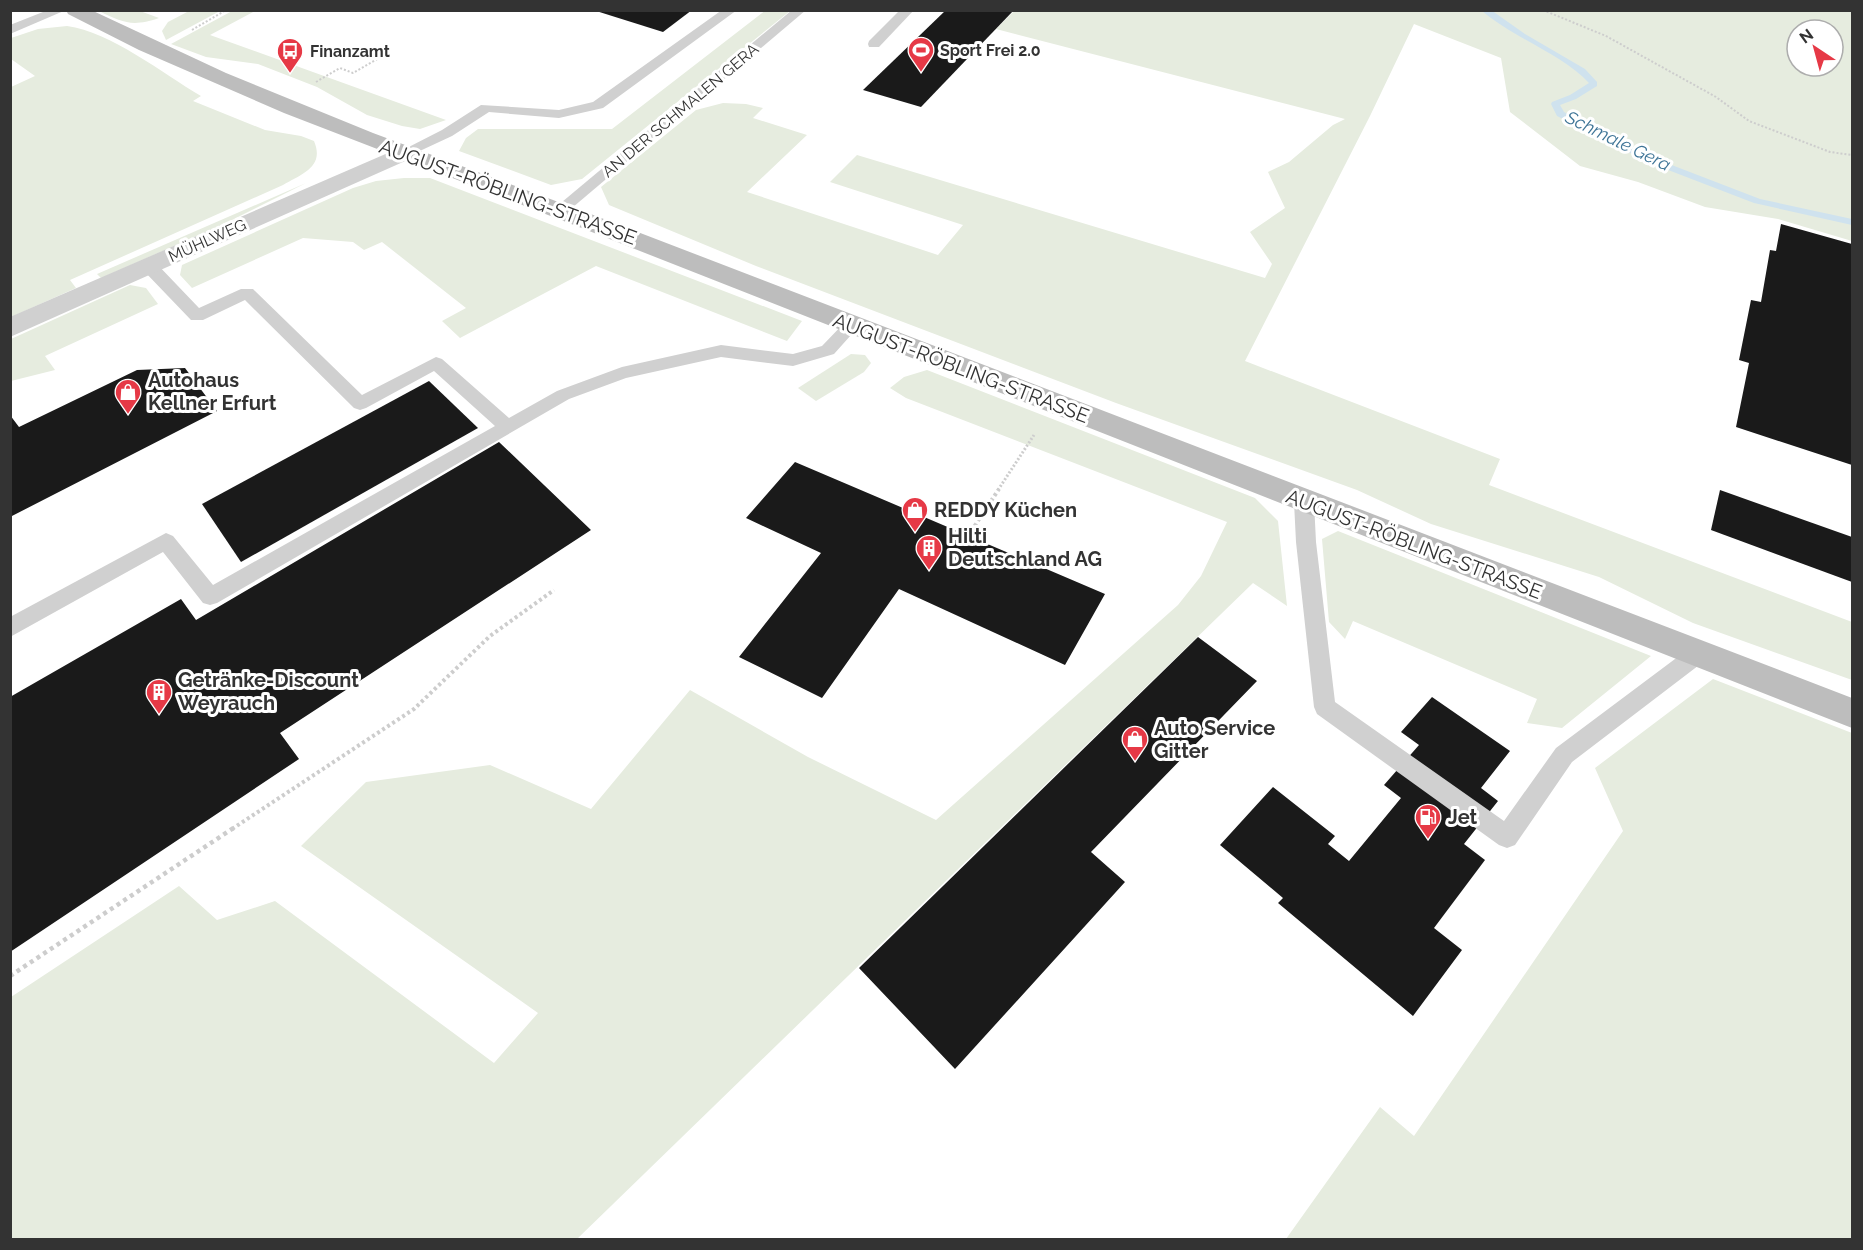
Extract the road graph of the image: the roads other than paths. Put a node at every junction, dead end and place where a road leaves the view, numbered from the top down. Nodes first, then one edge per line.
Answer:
1 (60, 10) edge
2 (75, 10) edge
3 (731, 10) edge
4 (800, 10) edge
5 (908, 10) edge
6 (10, 30) edge
7 (874, 44) dead end
8 (404, 153) junction
9 (561, 210) junction
10 (149, 266) junction
11 (852, 325) junction
12 (10, 328) edge
13 (508, 427) junction
14 (1304, 502) junction
15 (10, 628) edge
16 (1699, 653) junction
17 (1852, 712) edge

1 - 6 lane
2 - 8 street, AUGUST-RÖBLING-STRASSE
3 - 8 lane
4 - 9 lane, AN DER SCHMALEN GERA
5 - 7 lane
8 - 9 street, AUGUST-RÖBLING-STRASSE
8 - 10 street, MÜHLWEG
9 - 11 street, AUGUST-RÖBLING-STRASSE
10 - 12 street, MÜHLWEG
10 - 13 lane
11 - 13 lane
11 - 14 street, AUGUST-RÖBLING-STRASSE
13 - 15 lane
14 - 16 street, AUGUST-RÖBLING-STRASSE
14 - 16 lane
16 - 17 street, AUGUST-RÖBLING-STRASSE

